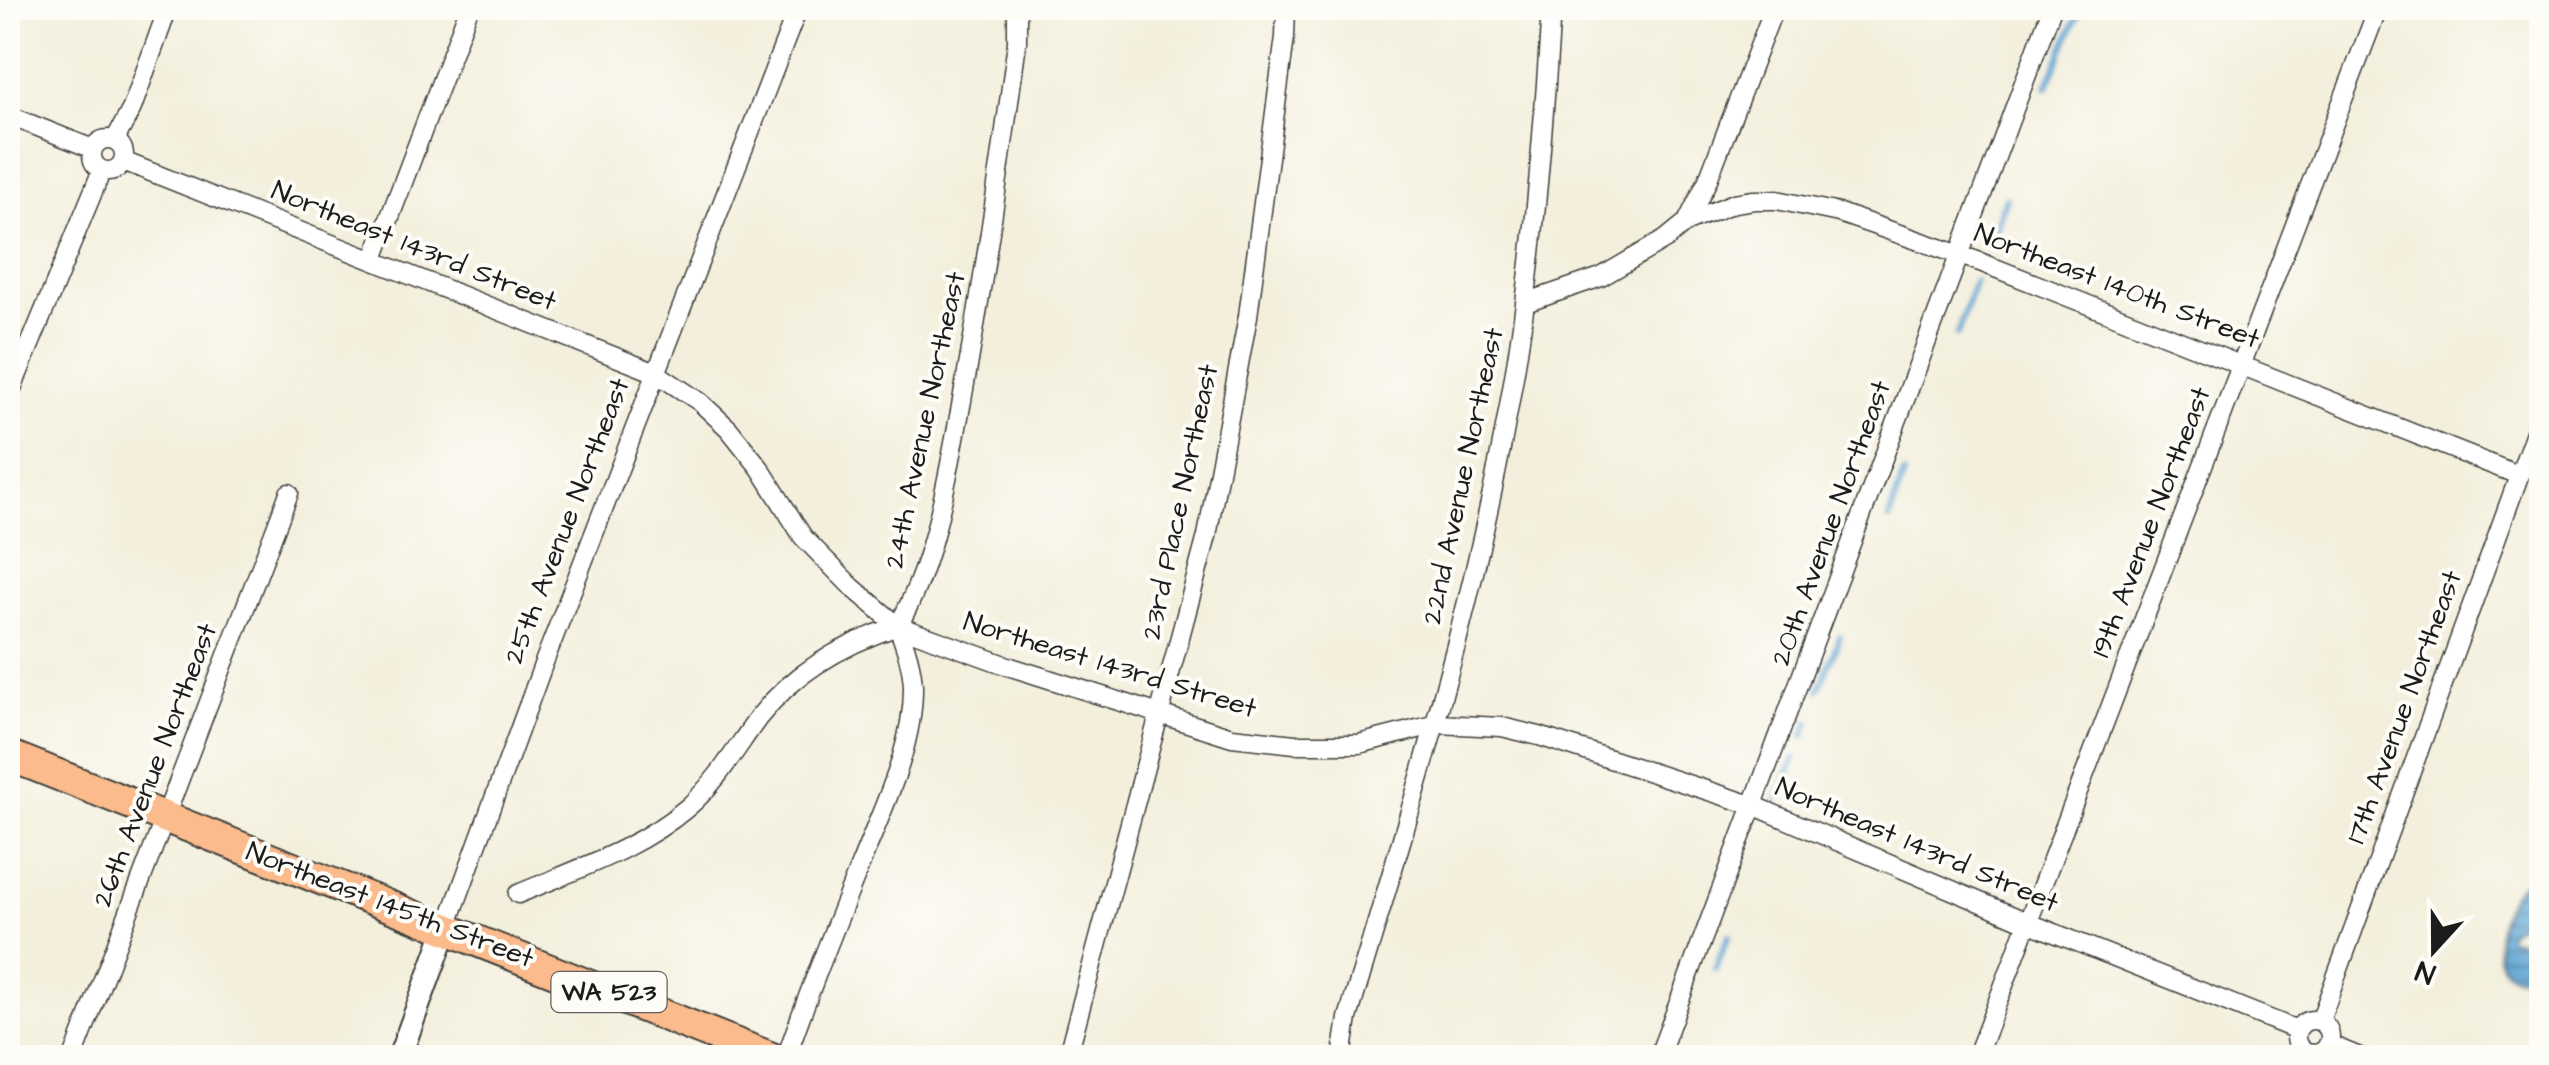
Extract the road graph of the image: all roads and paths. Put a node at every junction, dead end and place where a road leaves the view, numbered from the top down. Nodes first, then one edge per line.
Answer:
1 (168, 8) edge
2 (469, 8) edge
3 (798, 8) edge
4 (1017, 8) edge
5 (1286, 8) edge
6 (1551, 8) edge
7 (1774, 8) edge
8 (2052, 8) edge
9 (2378, 8) edge
10 (8, 115) edge
11 (115, 140) junction
12 (93, 149) junction
13 (123, 161) junction
14 (102, 170) junction
15 (1687, 222) junction
16 (1960, 254) junction
17 (374, 259) junction
18 (1526, 303) junction
19 (2241, 363) junction
20 (656, 373) junction
21 (8, 398) edge
22 (2542, 413) edge
23 (2518, 476) junction
24 (289, 493) dead end
25 (898, 626) junction
26 (1159, 715) junction
27 (1438, 724) junction
28 (8, 754) edge
29 (1755, 806) junction
30 (165, 818) junction
31 (518, 894) dead end
32 (2027, 922) junction
33 (447, 927) junction
34 (2320, 1020) junction
35 (2297, 1030) junction
36 (2328, 1044) junction
37 (2306, 1055) edge
38 (73, 1058) edge
39 (398, 1058) edge
40 (772, 1058) edge
41 (786, 1058) edge
42 (1067, 1058) edge
43 (1342, 1058) edge
44 (1658, 1058) edge
45 (1976, 1058) edge
46 (2362, 1058) edge

1 - 11 street
2 - 17 street
3 - 20 street, 25th Avenue Northeast
4 - 25 street, 24th Avenue Northeast
5 - 26 street, 23rd Place Northeast
6 - 18 street
7 - 15 street
8 - 16 street, 20th Avenue Northeast
9 - 19 street, 19th Avenue Northeast
10 - 12 street
11 - 12 street
11 - 13 street
12 - 14 street
13 - 14 street
13 - 17 street, Northeast 143rd Street
14 - 21 street
15 - 16 street, Northeast 140th Street
15 - 18 street, 22nd Avenue Northeast
16 - 19 street, Northeast 140th Street
16 - 29 street, 20th Avenue Northeast
17 - 20 street, Northeast 143rd Street
18 - 27 street, 22nd Avenue Northeast
19 - 23 street, Northeast 140th Street
19 - 32 street, 19th Avenue Northeast
20 - 25 street, Northeast 143rd Street
20 - 33 street, 25th Avenue Northeast
22 - 23 street, 17th Avenue Northeast
23 - 34 street, 17th Avenue Northeast
24 - 30 street, 26th Avenue Northeast
25 - 26 street, Northeast 143rd Street
25 - 31 street
25 - 41 street
26 - 27 street, Northeast 143rd Street
26 - 42 street, 23rd Place Northeast
27 - 29 street, Northeast 143rd Street
27 - 43 street, 22nd Avenue Northeast
28 - 30 main road, Northeast 145th Street / WA 523
29 - 32 street, Northeast 143rd Street
29 - 44 street, 20th Avenue Northeast
30 - 33 main road, Northeast 145th Street / WA 523
30 - 38 street, 26th Avenue Northeast
32 - 35 street, Northeast 143rd Street
32 - 45 street, 19th Avenue Northeast
33 - 39 street, 25th Avenue Northeast
33 - 40 main road, Northeast 145th Street / WA 523
34 - 35 street
34 - 36 street
35 - 37 street
36 - 37 street
36 - 46 street

